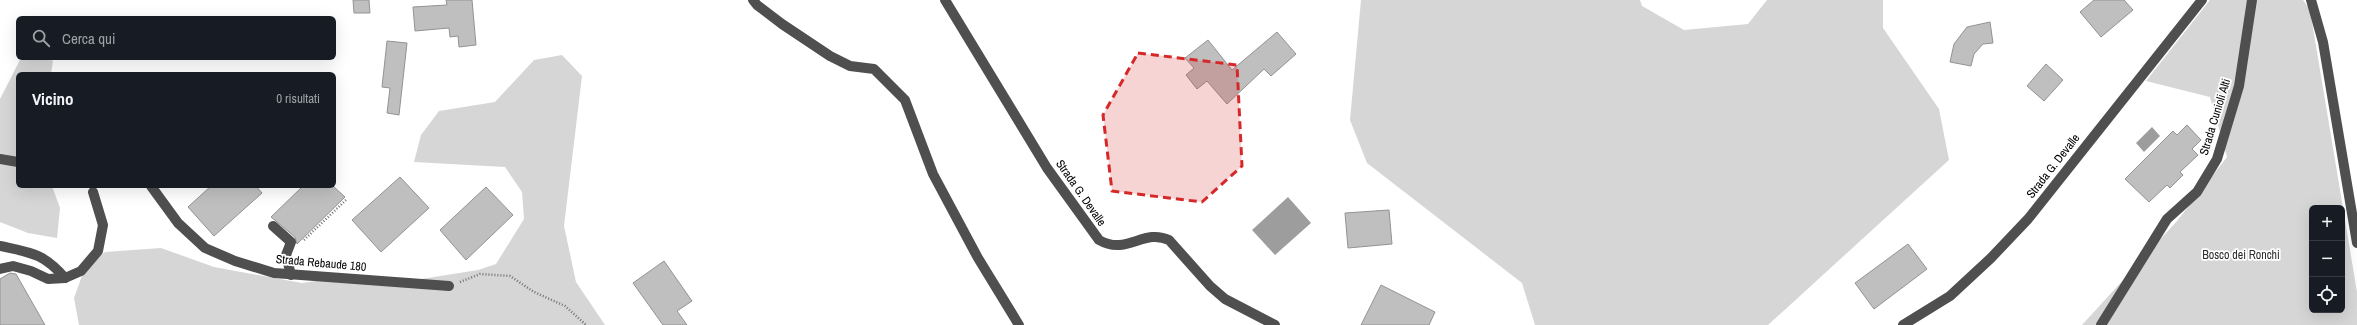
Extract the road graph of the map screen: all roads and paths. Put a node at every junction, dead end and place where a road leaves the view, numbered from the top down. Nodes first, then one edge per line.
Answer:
1 (753, 0) edge
2 (945, 0) edge
3 (2202, 0) edge
4 (2252, 0) edge
5 (2311, 0) edge
6 (0, 159) edge
7 (16, 162) edge
8 (91, 188) edge
9 (152, 188) edge
10 (346, 199) dead end
11 (273, 226) dead end
12 (2357, 243) edge
13 (300, 244) dead end
14 (0, 246) edge
15 (0, 269) edge
16 (291, 275) junction
17 (65, 278) junction
18 (449, 286) joint
19 (586, 325) edge
20 (1019, 325) edge
21 (1275, 325) edge
22 (1903, 325) edge
23 (2101, 325) edge

1 - 20 street
2 - 21 street, Strada G. Devalle
3 - 22 street, Strada G. Devalle
4 - 23 street, Strada Cunioli Alti
5 - 12 street
6 - 7 street
8 - 17 street
9 - 16 street, Strada Rebaude 180
10 - 13 path
11 - 16 street
14 - 17 street
15 - 17 street
16 - 18 street, Strada Rebaude 180
18 - 19 path

